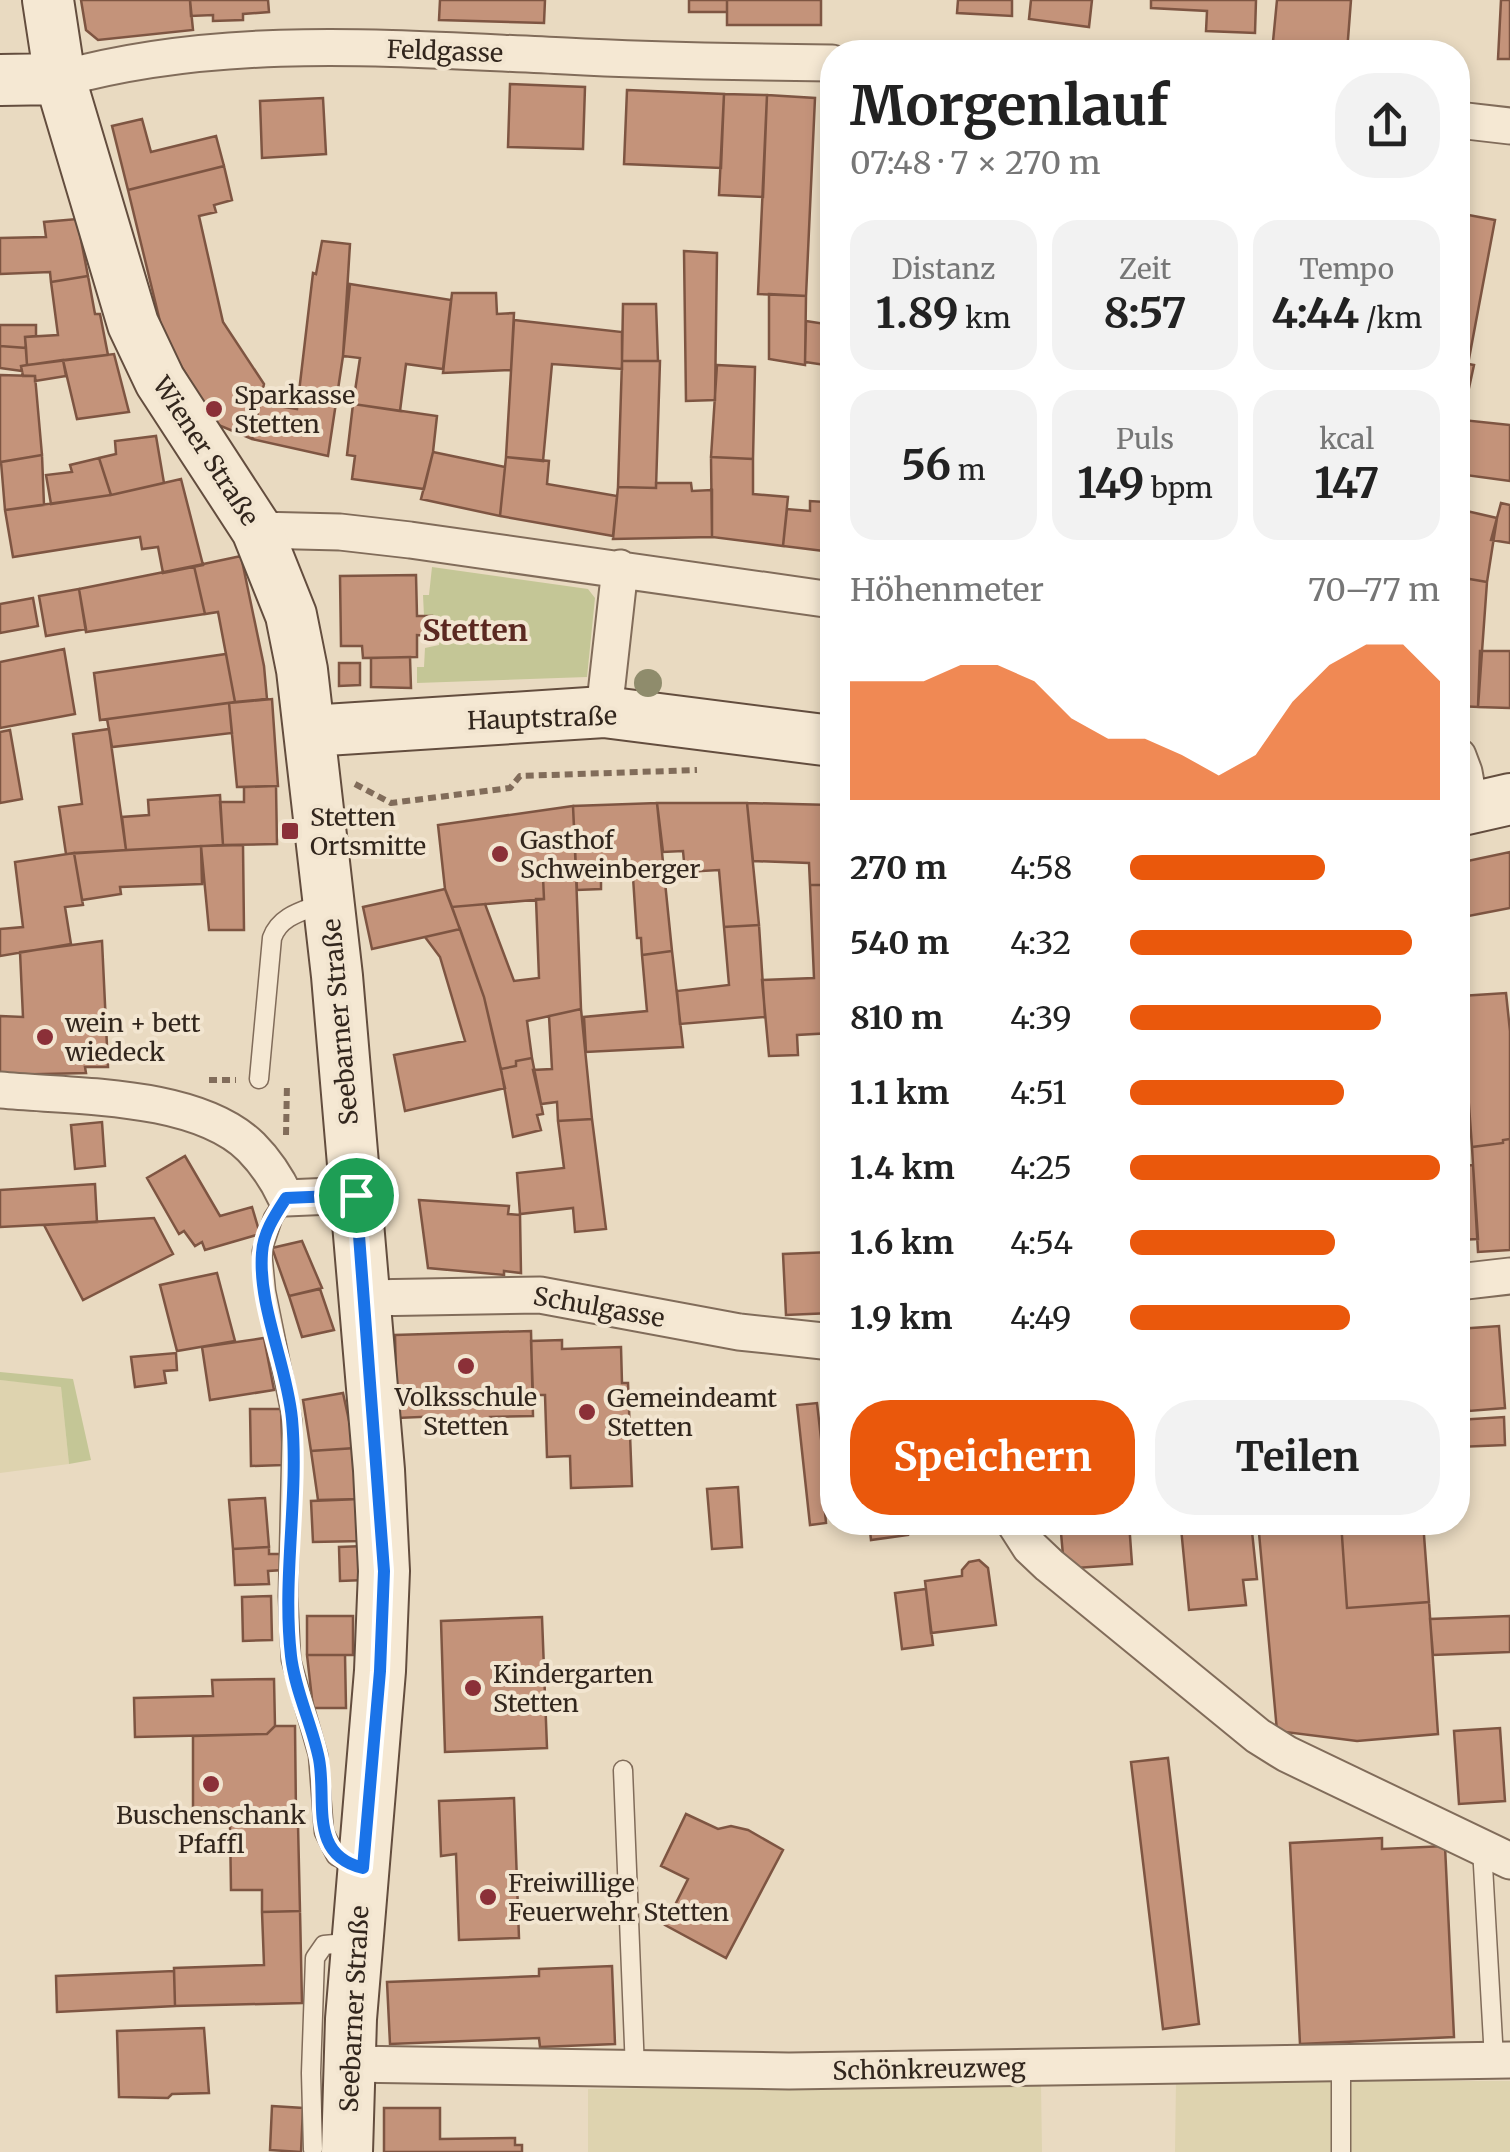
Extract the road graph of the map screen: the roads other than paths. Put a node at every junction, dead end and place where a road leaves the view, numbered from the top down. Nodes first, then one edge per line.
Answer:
1 (48, 0) edge
2 (820, 62) edge
3 (60, 78) junction
4 (0, 80) edge
5 (1470, 121) edge
6 (1510, 126) edge
7 (257, 530) junction
8 (620, 568) junction
9 (820, 598) edge
10 (604, 712) junction
11 (310, 731) junction
12 (820, 739) edge
13 (329, 901) junction
14 (259, 1079) dead end
15 (0, 1090) edge
16 (356, 1195) junction
17 (286, 1198) junction
18 (1510, 1276) edge
19 (1470, 1281) edge
20 (365, 1298) junction
21 (820, 1341) edge
22 (1022, 1535) edge
23 (622, 1770) dead end
24 (1496, 1854) edge
25 (363, 1868) junction
26 (357, 1942) junction
27 (1341, 2060) junction
28 (1502, 2060) edge
29 (348, 2064) junction
30 (635, 2070) junction
31 (330, 2150) edge
32 (1341, 2152) edge

1 - 3 main road, Wiener Straße
2 - 3 street, Feldgasse
3 - 4 main road
3 - 7 main road, Wiener Straße
5 - 6 street
7 - 8 street
7 - 11 main road, Wiener Straße
8 - 9 street
8 - 10 street
10 - 11 main road, Hauptstraße
10 - 12 main road, Hauptstraße
11 - 13 main road, Seebarner Straße
13 - 14 lane
13 - 16 main road, Seebarner Straße
15 - 17 street
16 - 17 street
16 - 20 main road, Seebarner Straße
17 - 25 lane
18 - 19 street
20 - 21 street, Schulgasse
20 - 25 main road, Seebarner Straße
22 - 24 street
23 - 30 lane
24 - 28 lane
25 - 26 main road, Seebarner Straße
26 - 29 main road, Seebarner Straße
26 - 31 lane
27 - 28 street, Schönkreuzweg
27 - 30 street, Schönkreuzweg
27 - 32 lane
29 - 30 street, Schönkreuzweg
29 - 31 main road, Seebarner Straße

